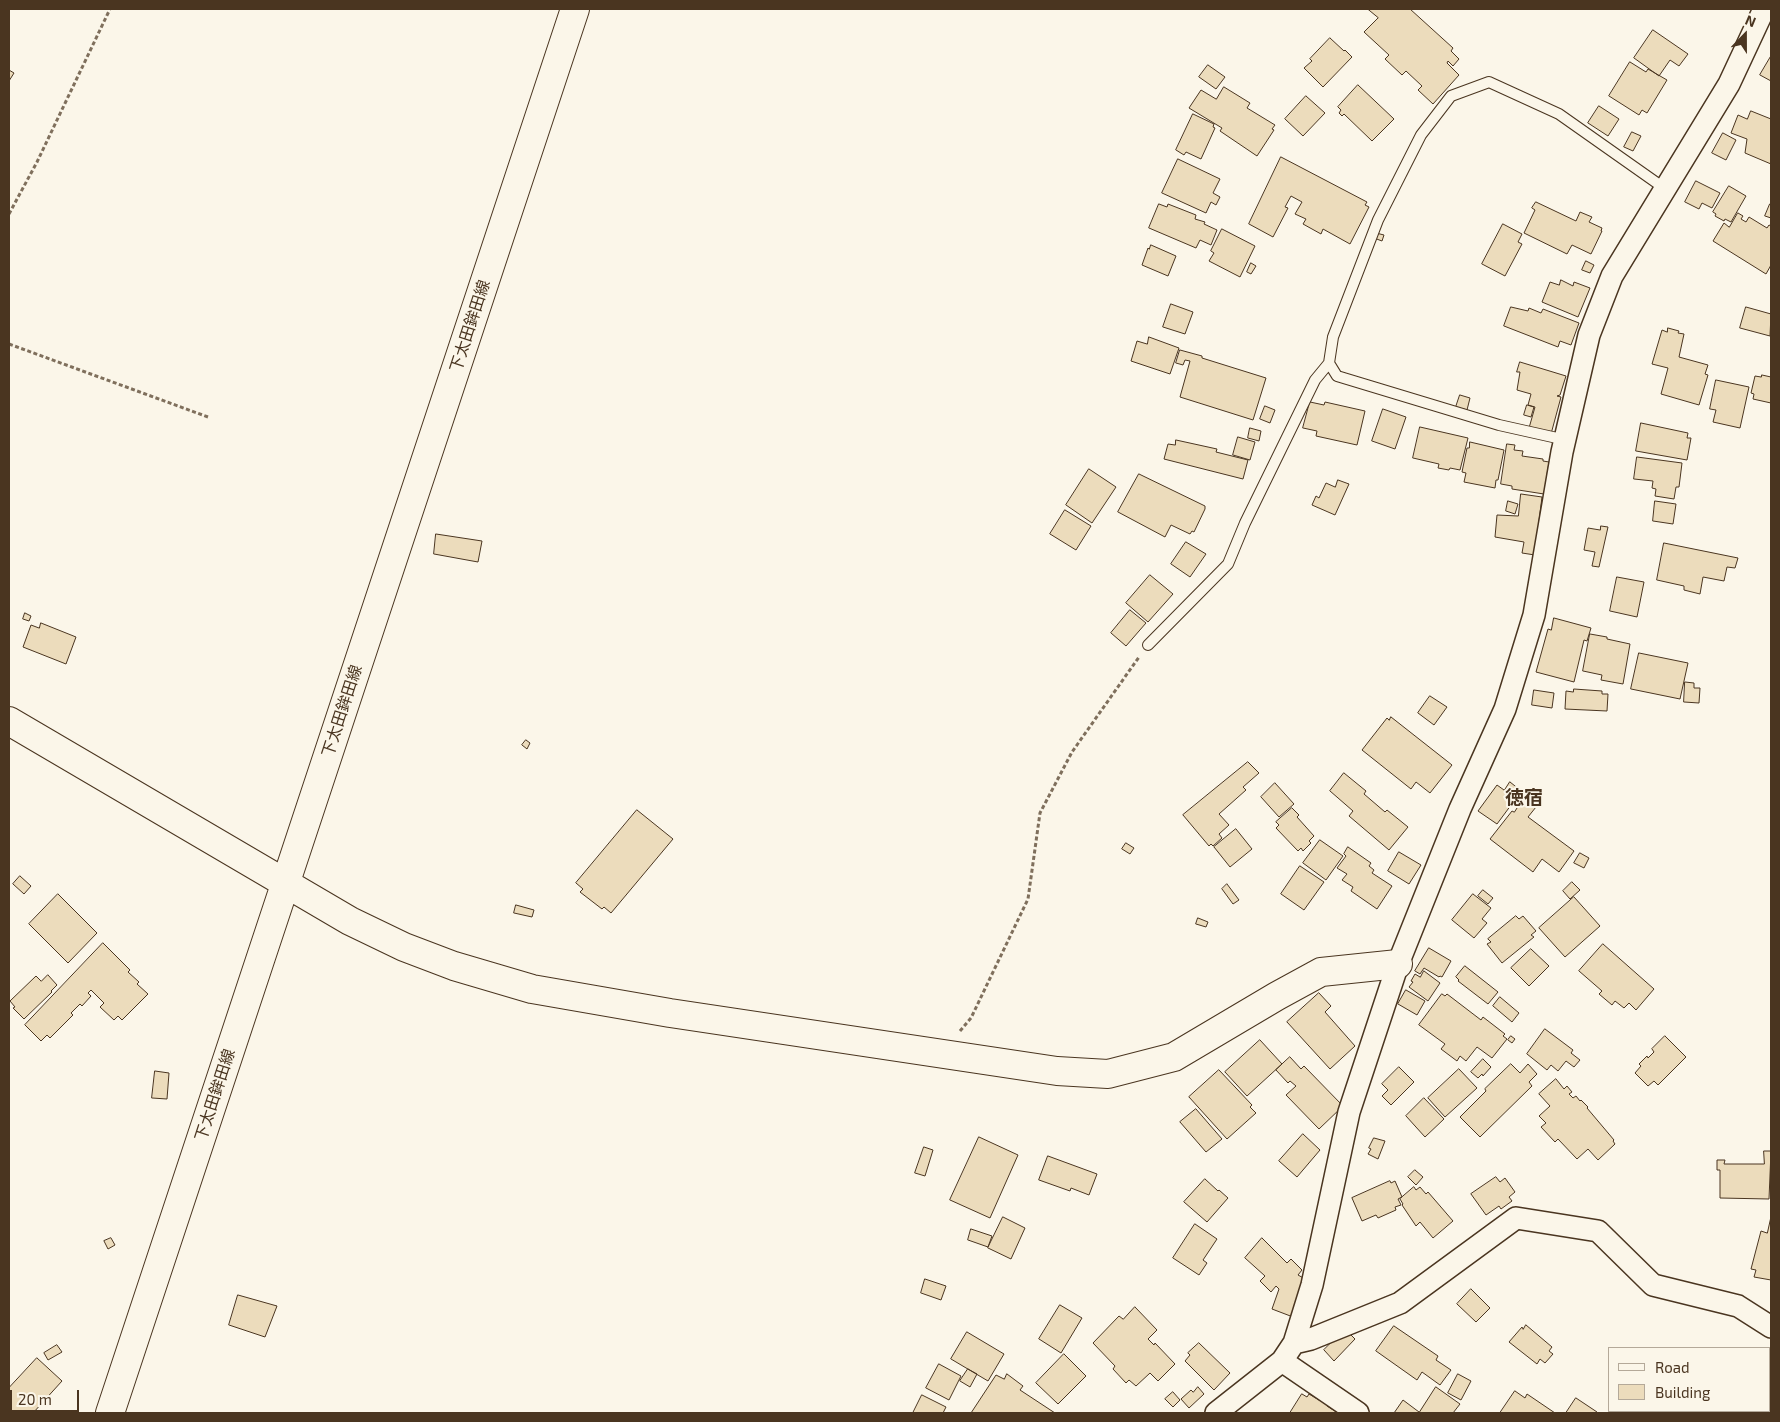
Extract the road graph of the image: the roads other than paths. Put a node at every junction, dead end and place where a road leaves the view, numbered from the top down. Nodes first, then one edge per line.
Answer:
1 (575, 9) edge
2 (1764, 9) edge
3 (1664, 188) junction
4 (1329, 363) junction
5 (1566, 440) junction
6 (1148, 645) road end
7 (9, 721) edge
8 (285, 882) junction
9 (1398, 964) junction
10 (1771, 1327) edge
11 (1294, 1343) junction
12 (1282, 1361) junction
13 (110, 1413) edge
14 (1216, 1413) edge
15 (1358, 1413) edge

1 - 8 street, 下太田鉾田線
2 - 3 street
3 - 4 lane
3 - 5 street
4 - 5 lane
4 - 6 lane
5 - 9 street
7 - 8 street
8 - 9 street
8 - 13 street, 下太田鉾田線
9 - 11 street
10 - 11 street
11 - 12 street
12 - 14 street
12 - 15 street

